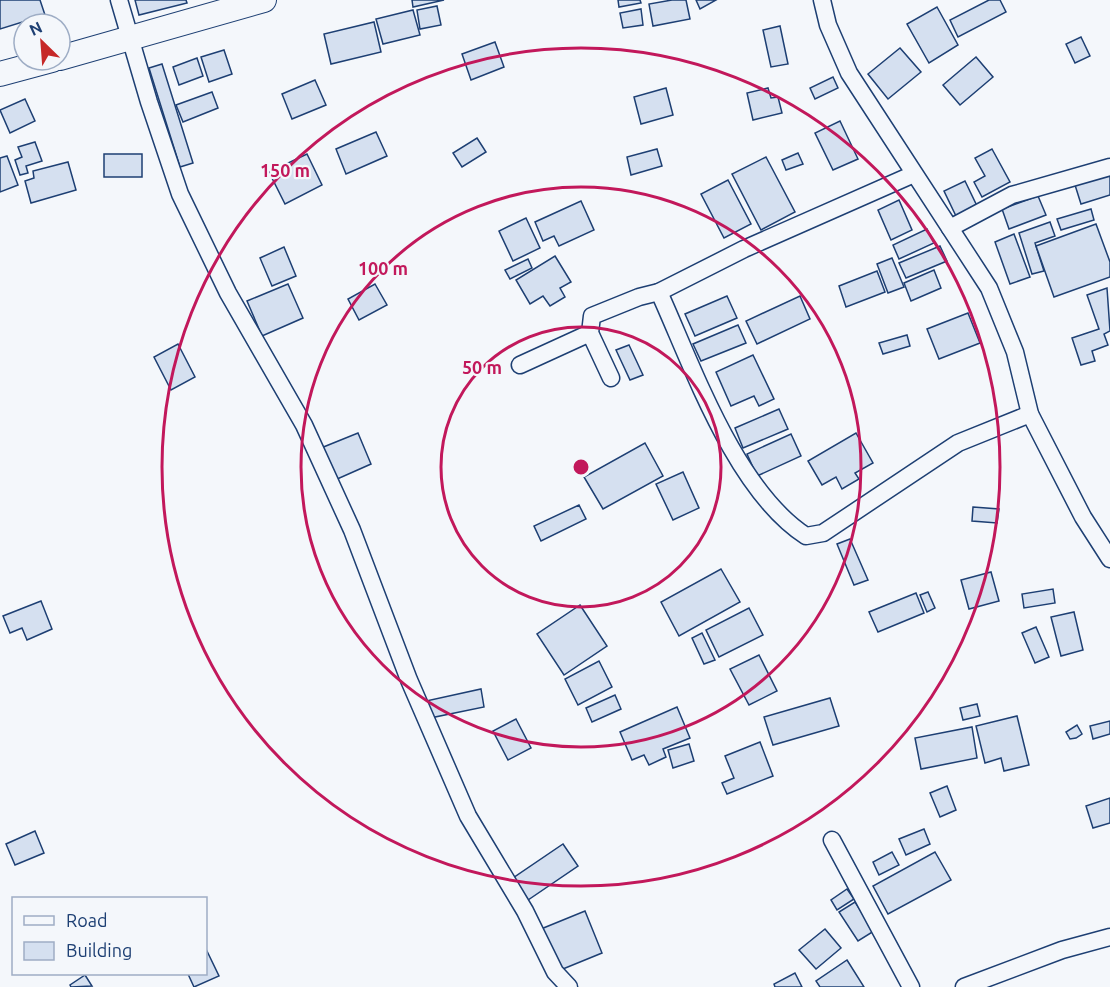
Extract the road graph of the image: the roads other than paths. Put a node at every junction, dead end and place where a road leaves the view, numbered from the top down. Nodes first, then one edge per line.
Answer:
1 (119, 0) edge
2 (264, 0) edge
3 (822, 0) edge
4 (129, 39) junction
5 (72, 55) edge
6 (1110, 167) edge
7 (914, 174) junction
8 (950, 228) junction
9 (659, 292) junction
10 (590, 333) junction
11 (520, 365) dead end
12 (611, 378) dead end
13 (1030, 414) junction
14 (1110, 559) edge
15 (832, 840) dead end
16 (1110, 937) edge
17 (569, 987) edge
18 (911, 987) edge
19 (964, 987) edge

1 - 4 street
2 - 4 main road
3 - 7 street
4 - 5 main road
4 - 17 street
6 - 8 street
7 - 8 street
7 - 9 street
8 - 13 street
9 - 10 street
9 - 13 street
10 - 11 street
10 - 12 street
13 - 14 street
15 - 18 street
16 - 19 street

